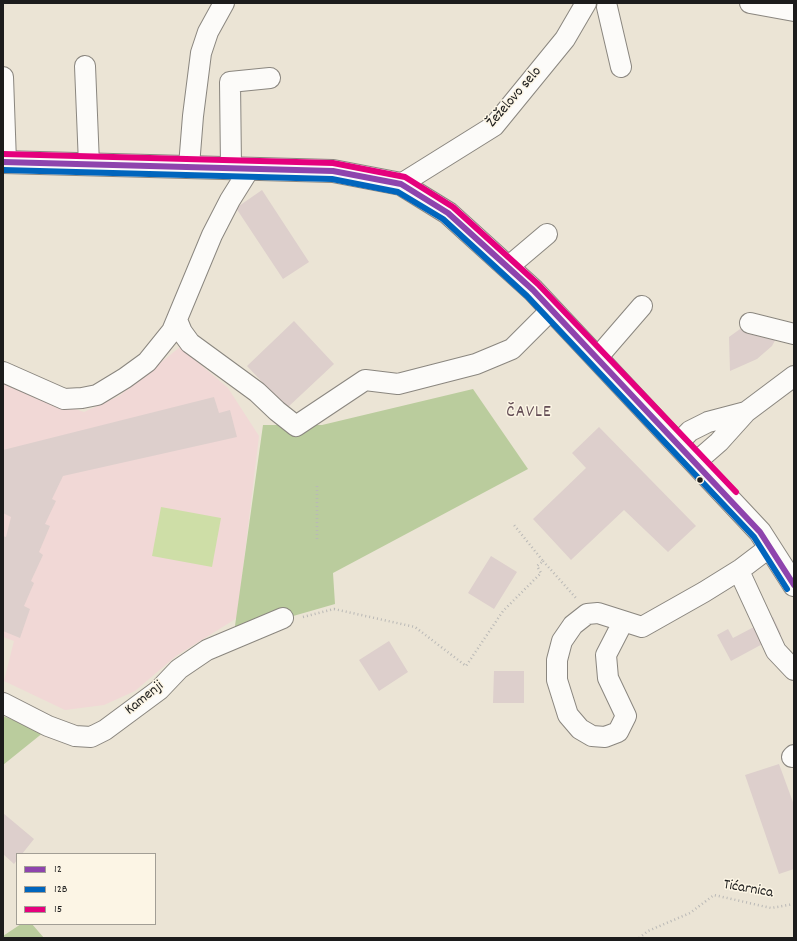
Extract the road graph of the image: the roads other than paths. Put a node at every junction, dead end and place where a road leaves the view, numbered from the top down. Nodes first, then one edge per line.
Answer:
1 (224, 3) edge
2 (750, 3) edge
3 (614, 5) edge
4 (582, 9) edge
5 (794, 11) edge
6 (84, 66) dead end
7 (620, 68) dead end
8 (3, 78) edge
9 (270, 78) dead end
10 (5, 162) edge
11 (89, 164) junction
12 (190, 166) junction
13 (241, 167) junction
14 (401, 184) junction
15 (547, 234) dead end
16 (508, 268) junction
17 (642, 306) dead end
18 (551, 310) junction
19 (177, 320) junction
20 (750, 322) dead end
21 (794, 334) edge
22 (597, 358) junction
23 (3, 372) edge
24 (794, 376) edge
25 (746, 412) junction
26 (678, 443) junction
27 (696, 462) junction
28 (770, 547) junction
29 (738, 571) junction
30 (794, 585) edge
31 (283, 618) dead end
32 (623, 622) junction
33 (794, 670) edge
34 (3, 703) edge

1 - 12 street
2 - 5 street
3 - 4 street
3 - 7 street
4 - 14 street, Žeželovo selo
6 - 11 street
8 - 10 street
9 - 13 street
10 - 11 main road
11 - 12 main road
12 - 13 main road
13 - 14 main road
13 - 19 street
14 - 16 main road
15 - 16 street
16 - 18 main road
17 - 22 street
18 - 19 street
18 - 22 main road
19 - 23 street
20 - 21 street
22 - 26 main road
24 - 25 street
25 - 26 street
25 - 27 street
26 - 27 main road
27 - 28 main road
28 - 29 street
28 - 30 main road
29 - 32 street
29 - 33 street
31 - 34 street, Kamenji
32 - 32 street

